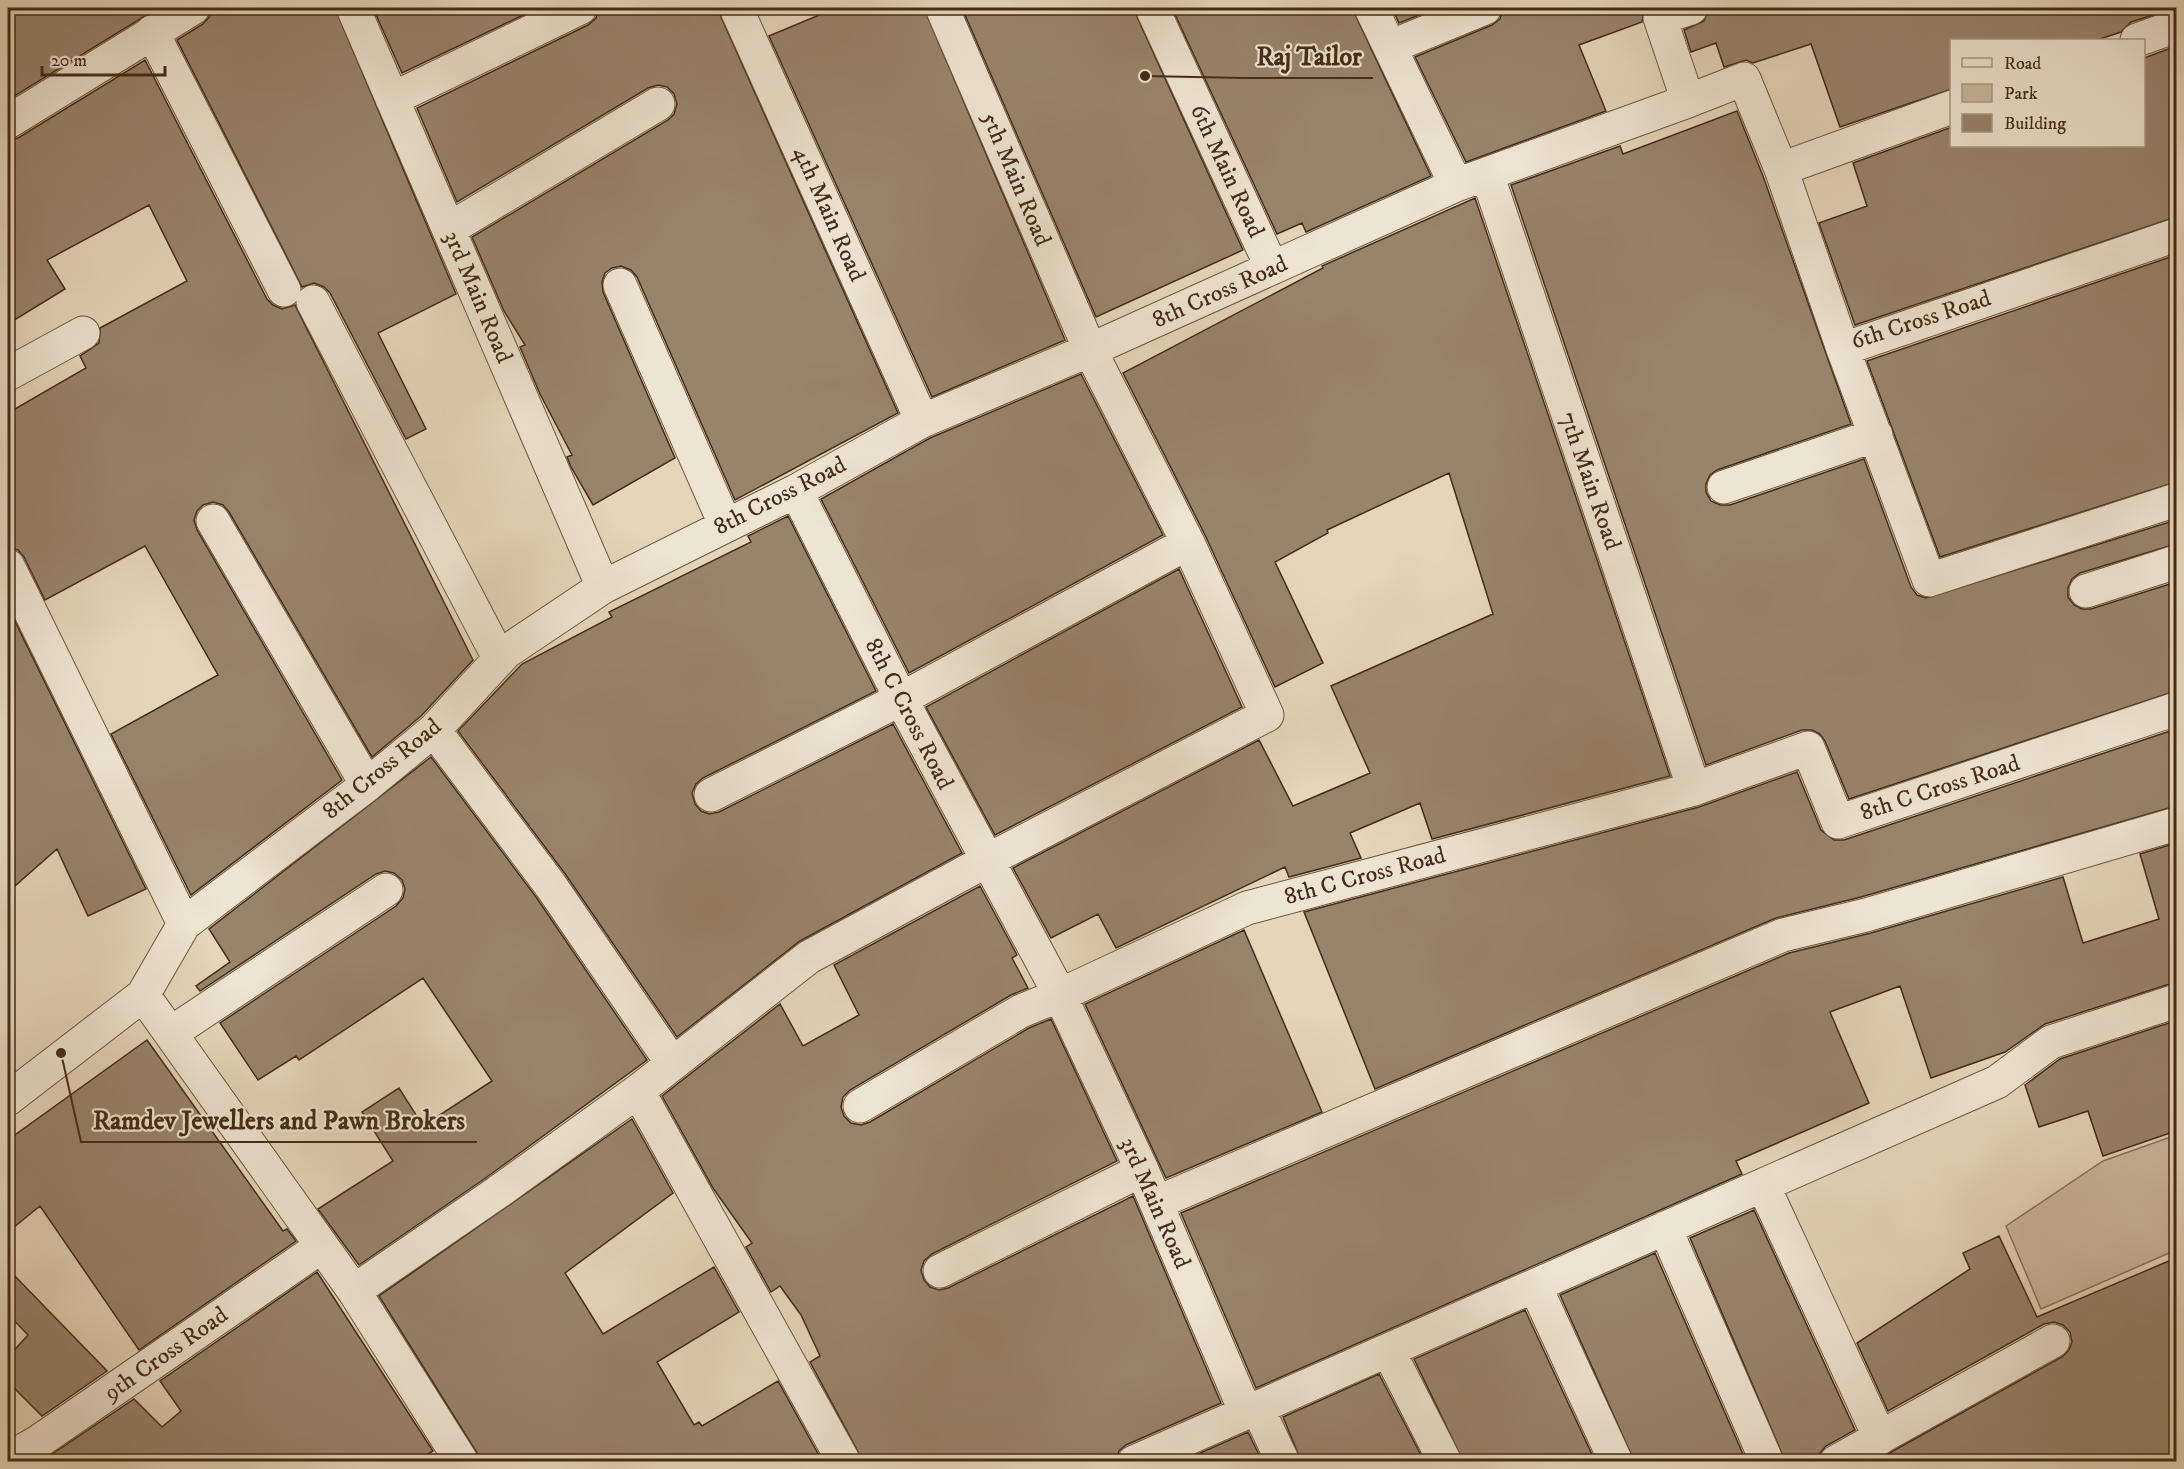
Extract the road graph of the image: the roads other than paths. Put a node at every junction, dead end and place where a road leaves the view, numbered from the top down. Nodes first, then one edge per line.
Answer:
1 (193, 8) edge
2 (353, 8) edge
3 (580, 8) edge
4 (736, 8) edge
5 (942, 8) edge
6 (1152, 8) edge
7 (1371, 8) edge
8 (1485, 8) edge
9 (1691, 8) edge
10 (2176, 26) edge
11 (152, 33) junction
12 (2140, 39) edge
13 (1390, 47) junction
14 (392, 99) junction
15 (1688, 101) junction
16 (658, 104) dead end
17 (1950, 108) edge
18 (8, 122) edge
19 (1780, 169) junction
20 (1486, 174) junction
21 (1456, 185) junction
22 (449, 229) junction
23 (2176, 235) edge
24 (1272, 268) junction
25 (620, 285) dead end
26 (83, 333) dead end
27 (1843, 349) junction
28 (1090, 350) junction
29 (8, 374) edge
30 (922, 421) junction
31 (1876, 435) junction
32 (1724, 486) dead end
33 (796, 491) junction
34 (2176, 500) edge
35 (213, 521) dead end
36 (725, 524) junction
37 (1188, 543) junction
38 (2176, 562) edge
39 (8, 566) edge
40 (603, 587) junction
41 (2086, 591) dead end
42 (499, 658) junction
43 (901, 699) junction
44 (2176, 709) edge
45 (434, 730) junction
46 (367, 785) junction
47 (1694, 789) junction
48 (711, 795) dead end
49 (2176, 824) edge
50 (986, 861) junction
51 (386, 890) dead end
52 (184, 924) junction
53 (143, 995) junction
54 (1060, 995) junction
55 (2176, 1001) edge
56 (171, 1033) junction
57 (672, 1063) junction
58 (638, 1091) junction
59 (8, 1099) edge
60 (860, 1106) dead end
61 (1142, 1170) junction
62 (1763, 1185) junction
63 (1156, 1203) junction
64 (1665, 1228) junction
65 (322, 1246) junction
66 (940, 1271) dead end
67 (1535, 1286) junction
68 (354, 1291) junction
69 (2053, 1341) dead end
70 (1388, 1350) junction
71 (1252, 1410) junction
72 (1880, 1438) junction
73 (47, 1452) edge
74 (8, 1459) edge
75 (462, 1461) edge
76 (844, 1461) edge
77 (1134, 1461) edge
78 (1283, 1461) edge
79 (1445, 1461) edge
80 (1616, 1461) edge
81 (1767, 1461) edge
82 (1836, 1461) edge

1 - 11 street
2 - 14 street, 3rd Main Road
3 - 14 street
4 - 30 street, 4th Main Road
5 - 28 street, 5th Main Road
6 - 24 street, 6th Main Road
7 - 13 street
8 - 13 street
9 - 15 street
10 - 12 street
11 - 18 street
11 - 42 street
13 - 21 street
14 - 22 street, 3rd Main Road
15 - 19 street, 8th Cross Road
15 - 20 street, 8th Cross Road
16 - 22 street
17 - 19 street
19 - 27 street, 6th Cross Road
20 - 21 street, 8th Cross Road
20 - 47 street, 7th Main Road
21 - 24 street, 8th Cross Road
22 - 40 street, 3rd Main Road
23 - 27 street, 6th Cross Road
24 - 28 street, 8th Cross Road
25 - 36 street
26 - 29 street
27 - 31 street
28 - 30 street, 8th Cross Road
28 - 37 street, 5th Main Road
30 - 33 street, 8th Cross Road
31 - 32 street
31 - 34 street
33 - 36 street, 8th Cross Road
33 - 43 street, 8th C Cross Road
35 - 46 street
36 - 40 street, 8th Cross Road
37 - 43 street
37 - 50 street, 5th Main Road
38 - 41 street
39 - 52 street
40 - 42 street, 8th Cross Road
42 - 45 street, 8th Cross Road
43 - 48 street
43 - 50 street, 8th C Cross Road
44 - 47 street, 8th C Cross Road
45 - 46 street, 8th Cross Road
45 - 57 street
46 - 52 street, 8th Cross Road
47 - 54 street, 8th C Cross Road
49 - 63 street
50 - 54 street, 8th C Cross Road
50 - 57 street
51 - 56 street
52 - 53 street, 8th Cross Road
53 - 56 street
53 - 59 street, 8th Cross Road
54 - 60 street
54 - 61 street, 3rd Main Road
55 - 62 street
56 - 65 street
57 - 58 street
58 - 68 street
58 - 76 street
61 - 63 street, 3rd Main Road
61 - 66 street
62 - 64 street
62 - 72 street
63 - 71 street, 3rd Main Road
64 - 67 street
64 - 81 street
65 - 68 street
65 - 73 street, 9th Cross Road
67 - 70 street
67 - 80 street
68 - 75 street
69 - 72 street
70 - 71 street
70 - 79 street
71 - 77 street
71 - 78 street, 3rd Main Road
72 - 82 street
73 - 74 street, 9th Cross Road

